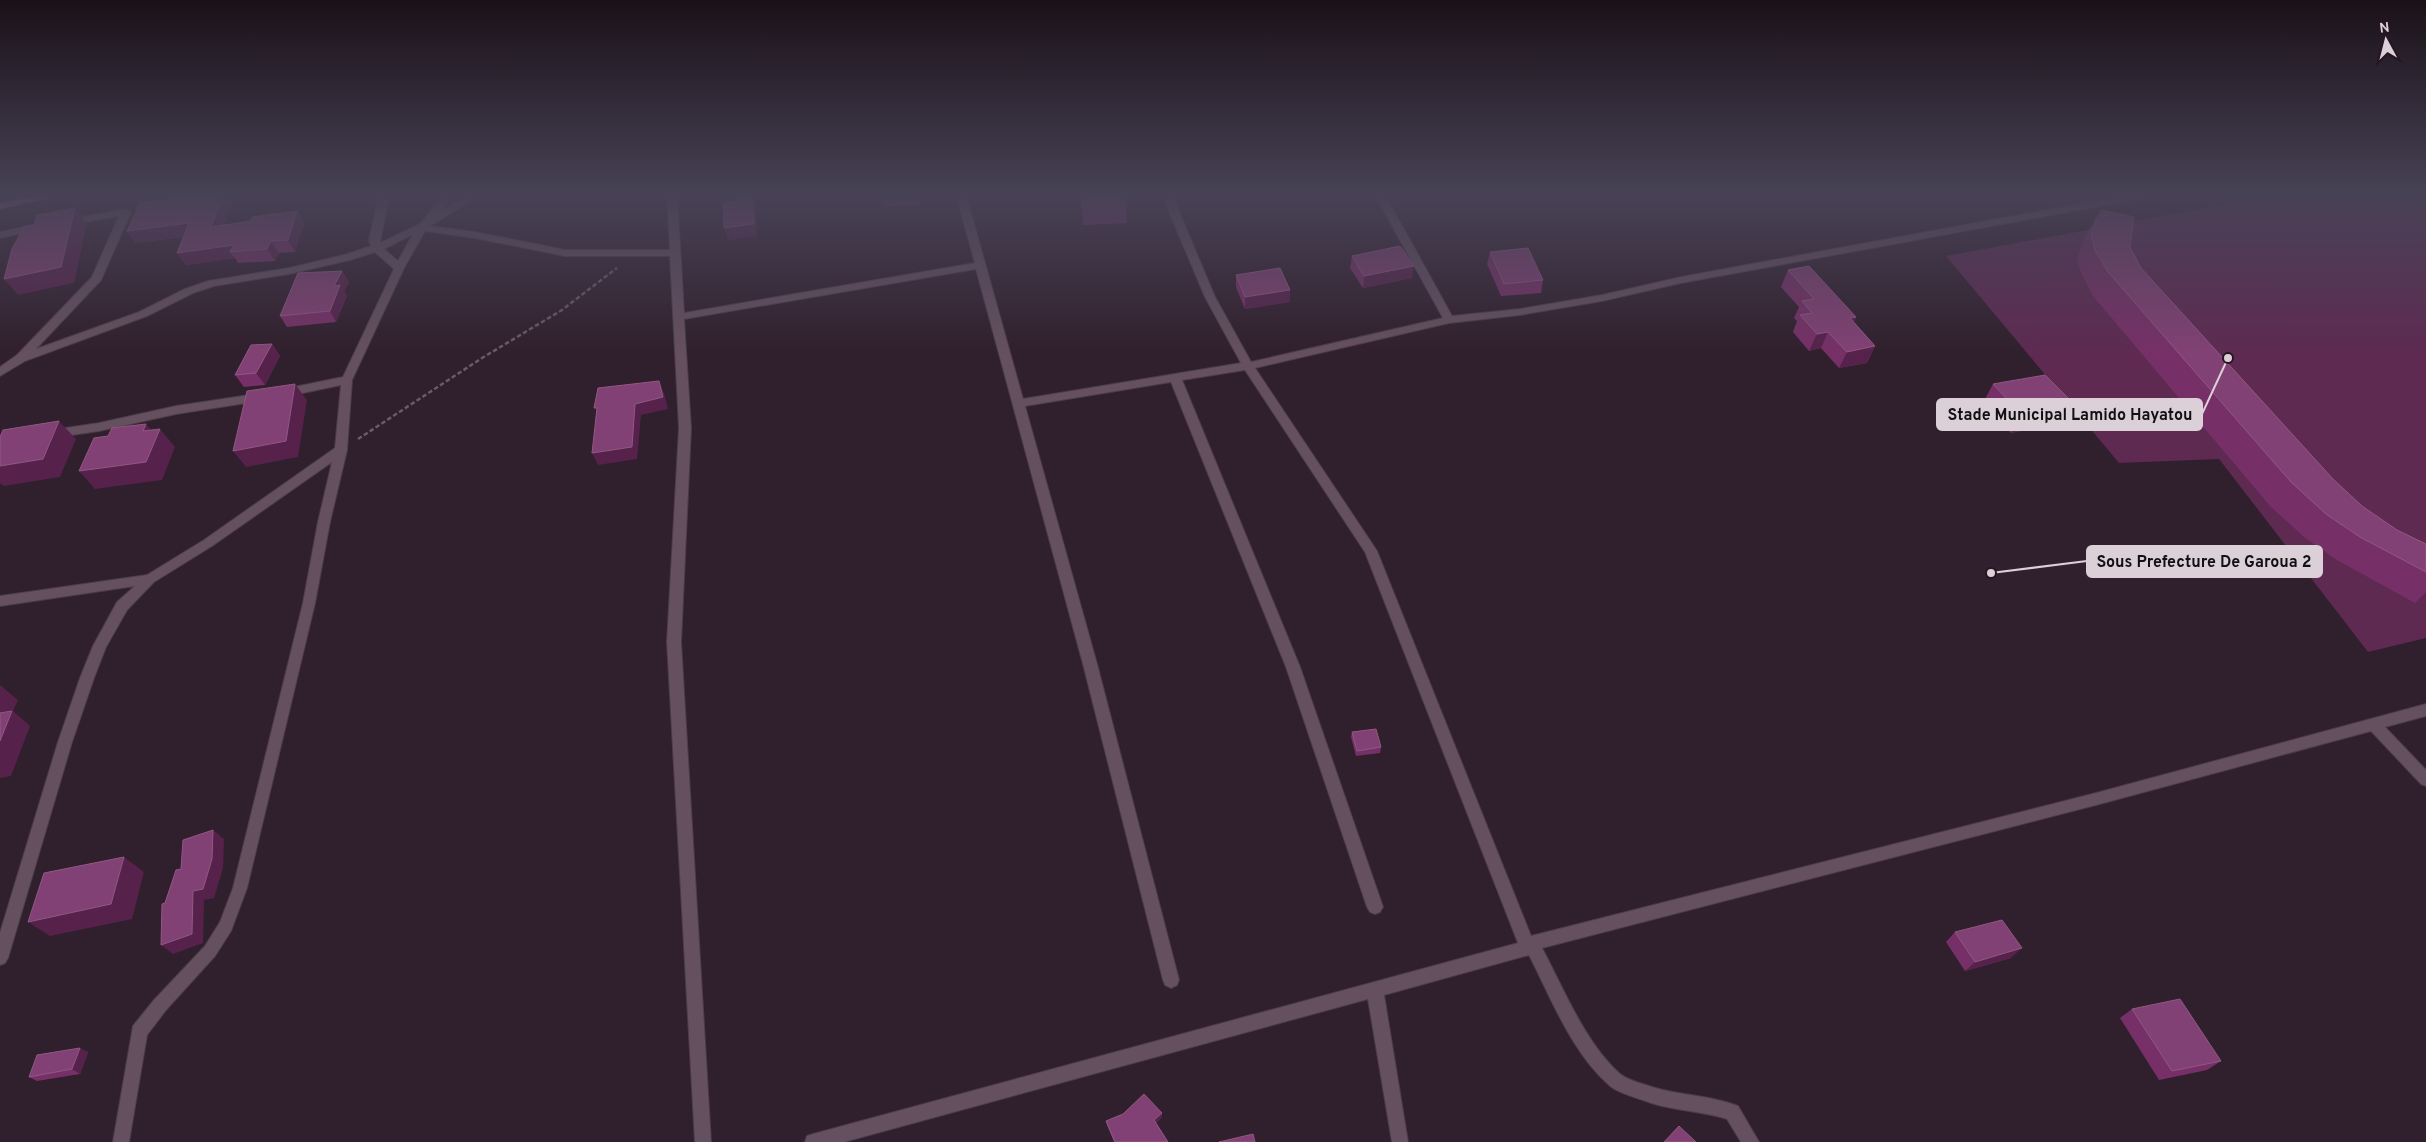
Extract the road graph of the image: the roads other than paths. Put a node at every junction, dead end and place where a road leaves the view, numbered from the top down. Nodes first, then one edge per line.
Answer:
1 (112, 248) edge
2 (376, 248) edge
3 (377, 248) edge
4 (410, 248) edge
5 (541, 248) edge
6 (674, 248) edge
7 (976, 248) edge
8 (1189, 248) edge
9 (1409, 248) edge
10 (1854, 248) edge
11 (674, 253) junction
12 (981, 265) junction
13 (399, 268) junction
14 (678, 316) junction
15 (1449, 320) junction
16 (21, 358) junction
17 (1248, 366) junction
18 (0, 372) edge
19 (1175, 378) junction
20 (347, 380) junction
21 (1020, 403) junction
22 (42, 434) edge
23 (341, 450) junction
24 (150, 579) junction
25 (123, 583) junction
26 (0, 601) edge
27 (122, 606) junction
28 (2426, 710) edge
29 (2373, 724) junction
30 (2426, 780) edge
31 (1375, 907) dead end
32 (1529, 945) junction
33 (0, 958) edge
34 (1171, 980) dead end
35 (1375, 991) junction
36 (121, 1142) edge
37 (703, 1142) edge
38 (813, 1142) edge
39 (1400, 1142) edge
40 (1751, 1142) edge

1 - 16 street
2 - 16 street
3 - 13 street
4 - 13 street
5 - 11 street
6 - 11 street
7 - 12 street
8 - 17 street
9 - 15 street
10 - 15 street
11 - 14 street
12 - 14 street
12 - 21 street
13 - 20 street
14 - 37 street
15 - 17 street
16 - 18 street
17 - 19 street
17 - 32 street
19 - 21 street
19 - 31 street
20 - 22 street
20 - 23 street
21 - 34 street
23 - 24 street
23 - 36 street
24 - 25 street
24 - 27 street
25 - 26 street
25 - 27 street
27 - 33 street
28 - 29 street
29 - 30 street
29 - 32 street
32 - 35 street
32 - 40 street
35 - 38 street
35 - 39 street

